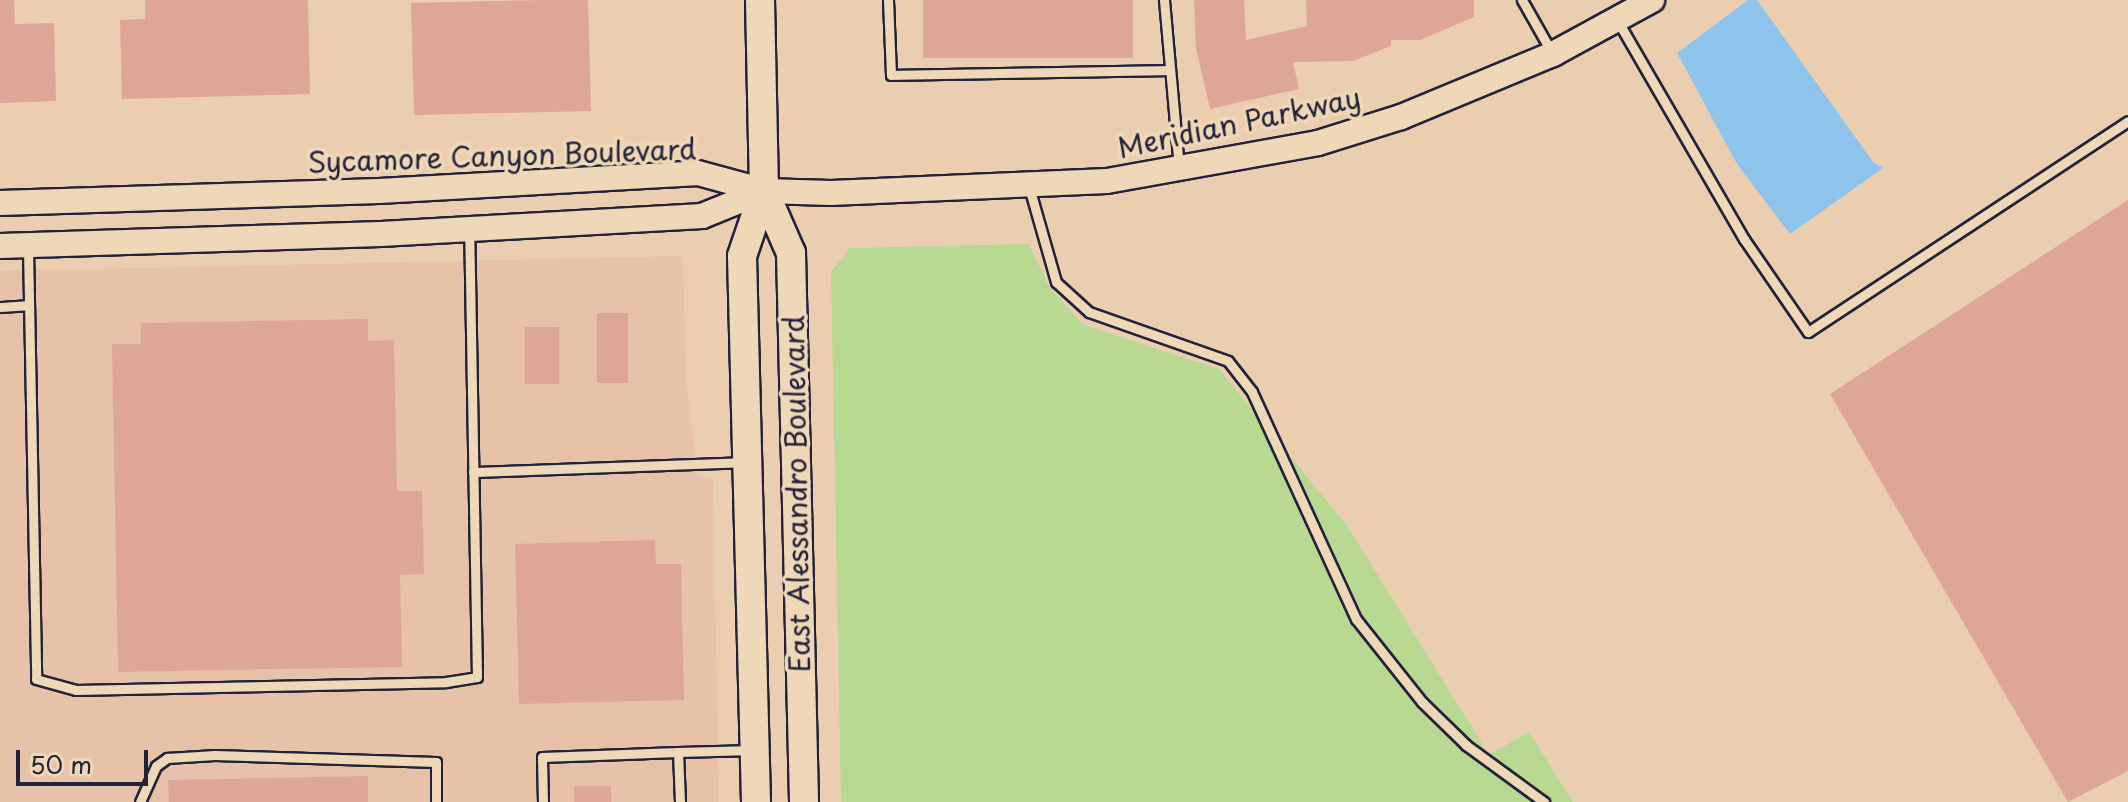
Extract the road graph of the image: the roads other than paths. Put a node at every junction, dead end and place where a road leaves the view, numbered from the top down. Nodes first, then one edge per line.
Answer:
1 (760, 0) edge
2 (888, 0) edge
3 (1164, 0) edge
4 (1522, 0) edge
5 (1652, 0) edge
6 (1617, 20) junction
7 (1553, 54) junction
8 (1168, 70) junction
9 (2128, 121) edge
10 (1180, 172) junction
11 (1029, 184) junction
12 (764, 191) junction
13 (0, 203) edge
14 (469, 229) junction
15 (28, 245) junction
16 (0, 246) edge
17 (29, 305) junction
18 (0, 307) edge
19 (747, 461) junction
20 (473, 472) junction
21 (755, 750) junction
22 (678, 752) junction
23 (140, 802) edge
24 (436, 802) edge
25 (543, 802) edge
26 (680, 802) edge
27 (756, 802) edge
28 (804, 802) edge
29 (1544, 802) edge

1 - 12 main road, East Alessandro Boulevard
2 - 8 lane
3 - 8 lane
4 - 7 lane
5 - 6 main road, Meridian Parkway
6 - 7 main road, Meridian Parkway
6 - 9 lane
7 - 10 main road, Meridian Parkway
8 - 10 lane
10 - 11 main road, Meridian Parkway
11 - 12 main road, Meridian Parkway
11 - 29 lane
12 - 13 main road, Sycamore Canyon Boulevard
12 - 14 main road
12 - 19 main road, East Alessandro Boulevard
12 - 28 main road, East Alessandro Boulevard
14 - 15 main road
14 - 20 lane
15 - 16 main road
15 - 17 lane
17 - 18 lane
17 - 20 lane
19 - 20 lane
19 - 21 main road, East Alessandro Boulevard
21 - 22 lane
21 - 27 main road, East Alessandro Boulevard
22 - 25 lane
22 - 26 lane
23 - 24 lane

